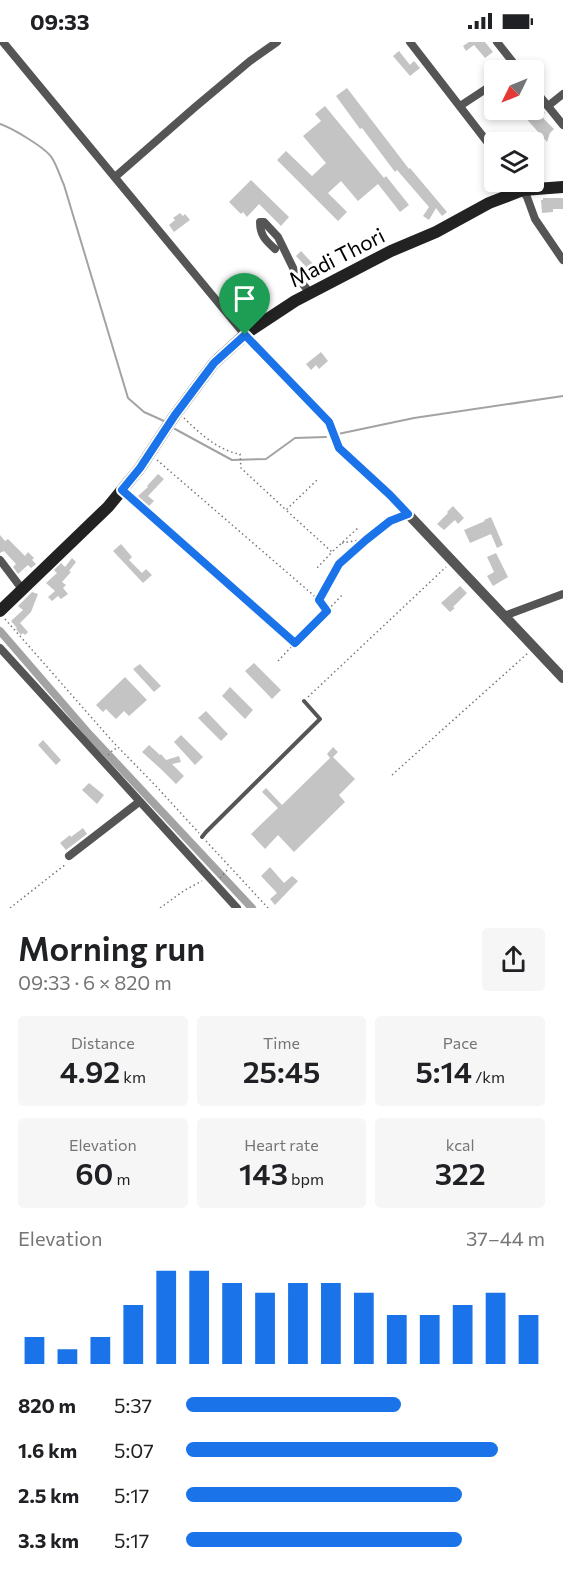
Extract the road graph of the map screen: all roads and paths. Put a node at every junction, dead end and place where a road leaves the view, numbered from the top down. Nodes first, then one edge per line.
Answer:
1 (3, 42) edge
2 (277, 42) edge
3 (410, 42) edge
4 (497, 42) edge
5 (510, 60) edge
6 (484, 90) edge
7 (563, 94) edge
8 (544, 101) edge
9 (460, 106) junction
10 (548, 106) junction
11 (563, 125) edge
12 (484, 138) edge
13 (115, 177) junction
14 (544, 187) edge
15 (563, 187) edge
16 (509, 192) edge
17 (524, 192) edge
18 (274, 249) dead end
19 (563, 260) edge
20 (310, 293) junction
21 (245, 335) junction
22 (177, 412) junction
23 (339, 448) joint
24 (148, 455) junction
25 (317, 480) dead end
26 (122, 490) junction
27 (286, 510) junction
28 (408, 514) junction
29 (358, 528) dead end
30 (366, 540) junction
31 (342, 543) junction
32 (332, 552) junction
33 (0, 560) edge
34 (317, 568) dead end
35 (445, 568) dead end
36 (22, 589) junction
37 (343, 594) dead end
38 (563, 594) edge
39 (319, 600) junction
40 (327, 611) junction
41 (0, 612) edge
42 (504, 616) junction
43 (295, 643) junction
44 (0, 648) edge
45 (534, 648) junction
46 (278, 661) dead end
47 (563, 678) edge
48 (304, 701) joint
49 (114, 743) junction
50 (114, 749) junction
51 (120, 749) junction
52 (107, 755) dead end
53 (392, 775) dead end
54 (139, 802) junction
55 (202, 837) junction
56 (69, 856) joint
57 (230, 868) junction
58 (209, 878) junction
59 (218, 879) dead end
60 (233, 907) edge
61 (10, 908) edge
62 (160, 908) edge
63 (268, 908) edge

1 - 13 street
2 - 13 street
3 - 9 street
4 - 5 street
6 - 9 street
7 - 10 street
8 - 10 street
9 - 12 street
10 - 11 street
13 - 21 street
14 - 15 main road, Madi Thori
16 - 20 main road, Madi Thori
17 - 19 street
18 - 20 street
20 - 21 main road, Madi Thori
21 - 22 main road, Madi Thori
21 - 23 street
22 - 24 main road, Madi Thori
22 - 27 path
23 - 28 street
24 - 26 main road, Madi Thori
24 - 39 path
25 - 27 path
26 - 36 main road, Madi Thori
26 - 43 path
27 - 32 path
28 - 30 path
28 - 42 street
29 - 31 path
30 - 31 path
30 - 39 path
31 - 32 path
32 - 34 path
33 - 36 street
35 - 48 path
36 - 41 main road, Madi Thori
37 - 40 path
38 - 42 street
39 - 40 path
40 - 43 path
41 - 49 path
42 - 45 street
43 - 46 path
44 - 54 street
45 - 47 street
45 - 53 path
48 - 55 lane
49 - 50 path
49 - 51 path
50 - 51 path
50 - 52 path
51 - 55 path
54 - 56 street
54 - 58 street
55 - 57 path
56 - 61 path
57 - 59 path
57 - 63 path
58 - 60 street
58 - 62 path

